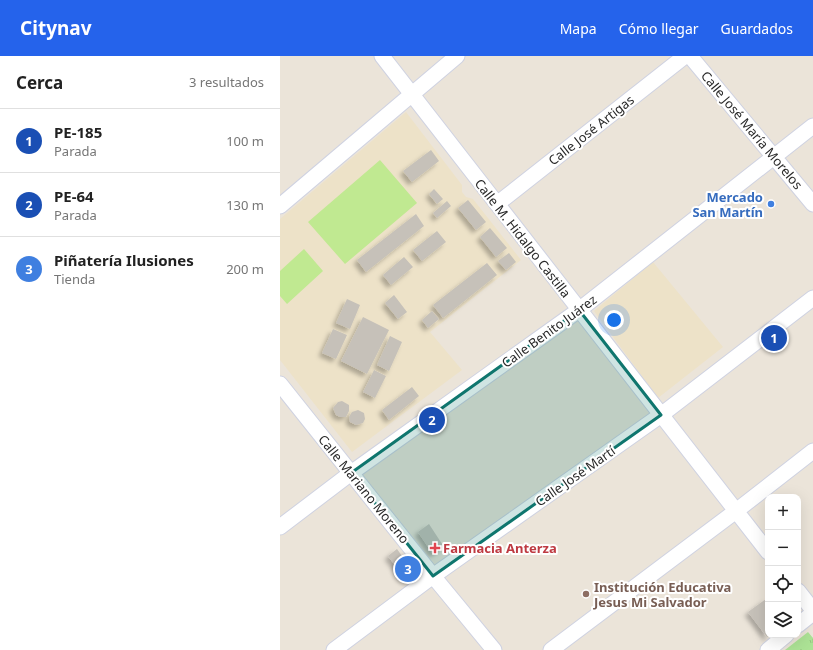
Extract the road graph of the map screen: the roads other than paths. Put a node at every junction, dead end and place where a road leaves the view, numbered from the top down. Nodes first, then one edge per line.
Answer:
1 (382, 56) edge
2 (457, 56) edge
3 (461, 56) edge
4 (685, 56) edge
5 (690, 56) edge
6 (412, 94) junction
7 (813, 126) edge
8 (774, 157) junction
9 (497, 204) junction
10 (813, 204) edge
11 (280, 206) edge
12 (813, 298) edge
13 (579, 310) junction
14 (280, 384) edge
15 (661, 415) junction
16 (813, 451) edge
17 (351, 474) junction
18 (736, 512) junction
19 (280, 528) edge
20 (765, 548) edge
21 (433, 576) junction
22 (801, 595) edge
23 (813, 611) edge
24 (801, 622) edge
25 (782, 638) edge
26 (334, 650) edge
27 (494, 650) edge
28 (552, 650) edge
29 (768, 650) edge

1 - 6 street, Calle M. Hidalgo Castilla
2 - 6 street
3 - 6 street
4 - 9 street, Calle José Artigas
5 - 8 street, Calle José María Morelos
6 - 9 street, Calle M. Hidalgo Castilla
6 - 11 street
7 - 8 street, Calle Benito Juárez
8 - 10 street, Calle José María Morelos
8 - 13 street, Calle Benito Juárez
9 - 13 street, Calle M. Hidalgo Castilla
12 - 15 street, Calle José Martí
13 - 15 street, Calle M. Hidalgo Castilla
13 - 17 street, Calle Benito Juárez
14 - 17 street, Calle Mariano Moreno
15 - 18 street, Calle M. Hidalgo Castilla
15 - 21 street, Calle José Martí
16 - 18 street
17 - 19 street, Calle Benito Juárez
17 - 21 street, Calle Mariano Moreno
18 - 20 street, Calle M. Hidalgo Castilla
18 - 28 street
21 - 26 street, Calle José Martí
21 - 27 street, Calle Mariano Moreno
22 - 23 street
23 - 24 street
25 - 29 street

